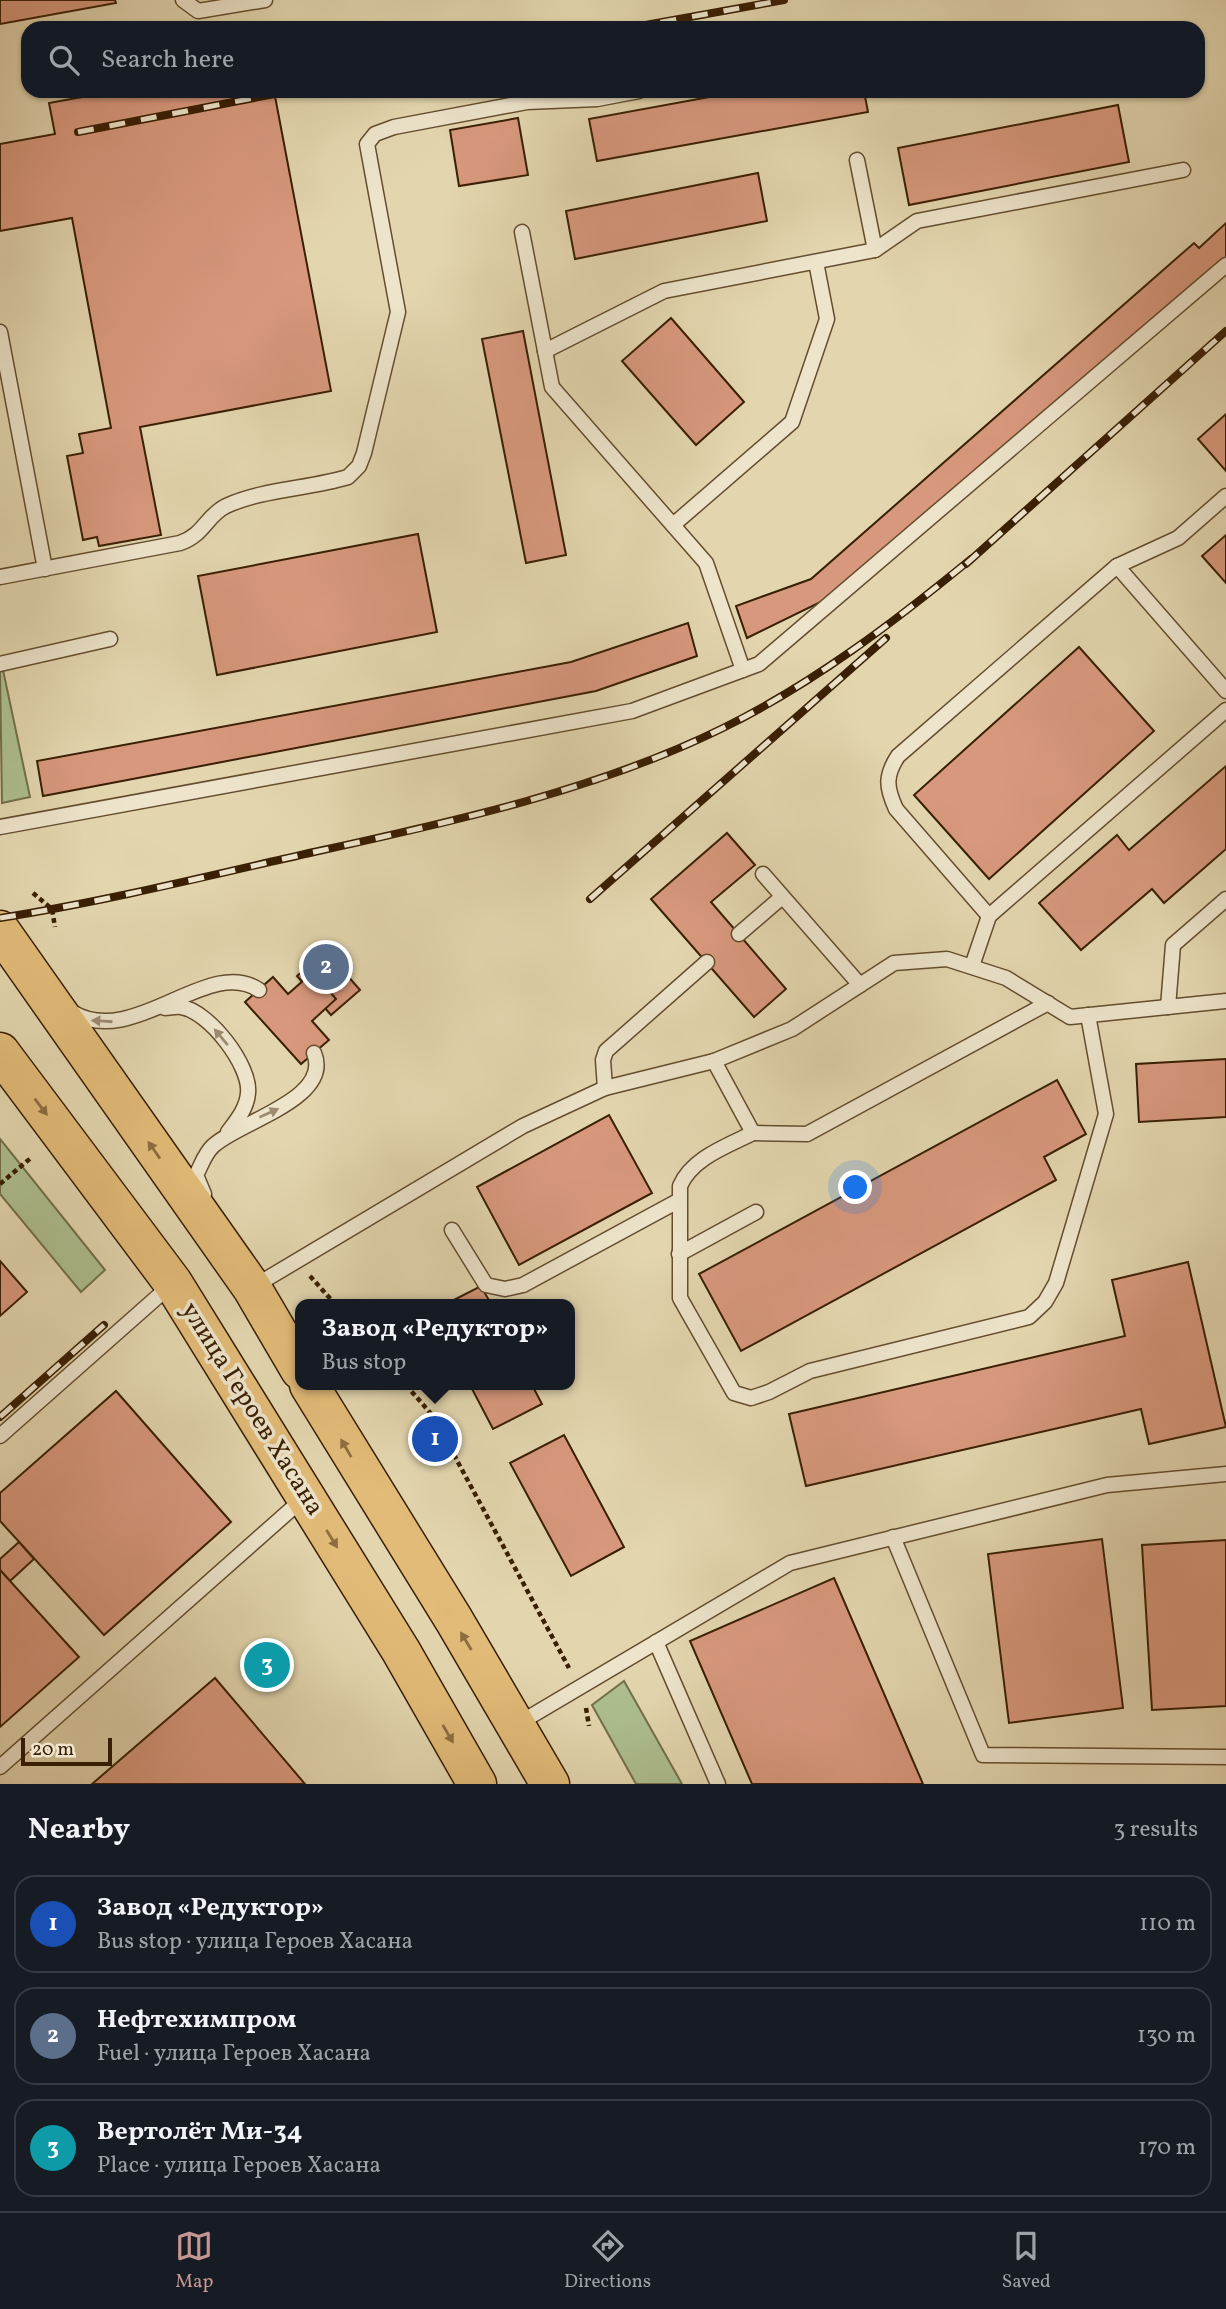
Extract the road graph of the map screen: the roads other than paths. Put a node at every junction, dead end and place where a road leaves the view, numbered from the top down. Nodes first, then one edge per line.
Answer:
1 (183, 0) edge
2 (265, 0) edge
3 (602, 98) edge
4 (857, 160) dead end
5 (1183, 170) dead end
6 (522, 232) dead end
7 (874, 250) junction
8 (816, 262) junction
9 (1226, 265) edge
10 (0, 332) edge
11 (545, 351) junction
12 (1226, 496) edge
13 (673, 525) junction
14 (1117, 566) junction
15 (45, 569) junction
16 (0, 577) edge
17 (110, 639) dead end
18 (0, 664) edge
19 (743, 670) junction
20 (1226, 691) edge
21 (1226, 710) edge
22 (0, 827) edge
23 (763, 874) dead end
24 (782, 897) junction
25 (1226, 899) edge
26 (989, 916) junction
27 (0, 930) edge
28 (739, 934) dead end
29 (707, 962) dead end
30 (972, 966) junction
31 (25, 969) junction
32 (860, 985) junction
33 (259, 990) dead end
34 (1226, 1001) edge
35 (1048, 1003) junction
36 (1168, 1007) junction
37 (1088, 1015) junction
38 (130, 1018) junction
39 (0, 1052) edge
40 (314, 1053) dead end
41 (714, 1061) junction
42 (605, 1088) junction
43 (753, 1133) junction
44 (223, 1139) junction
45 (678, 1200) junction
46 (756, 1212) dead end
47 (452, 1230) dead end
48 (679, 1254) junction
49 (242, 1274) junction
50 (173, 1283) junction
51 (295, 1362) edge
52 (312, 1390) edge
53 (0, 1436) edge
54 (1226, 1474) edge
55 (306, 1496) junction
56 (893, 1537) junction
57 (656, 1642) junction
58 (516, 1725) junction
59 (1226, 1757) edge
60 (0, 1767) edge
61 (477, 1784) edge
62 (550, 1784) edge
63 (718, 1784) edge

1 - 2 lane
3 - 15 lane
4 - 7 lane
5 - 7 lane
6 - 11 lane
7 - 8 lane
8 - 11 lane
8 - 13 lane
9 - 19 lane
10 - 15 lane
11 - 13 lane
12 - 14 lane
13 - 19 lane
14 - 20 lane
14 - 26 lane
15 - 16 lane
17 - 18 lane
19 - 22 lane
21 - 26 lane
23 - 24 lane
24 - 28 lane
24 - 32 lane
25 - 36 lane
26 - 30 lane
27 - 31 main road
29 - 42 lane
30 - 32 lane
30 - 35 lane
38 -> 31 lane
49 -> 31 main road
32 - 41 lane
33 - 38 lane
34 - 36 lane
35 - 37 lane
35 - 43 lane
36 - 37 lane
37 - 48 lane
44 -> 38 lane
39 -> 50 main road, улица Героев Хасана
44 -> 40 lane
41 - 42 lane
41 - 43 lane
42 - 49 lane
43 - 45 lane
44 - 49 lane
45 - 47 lane
45 - 48 lane
46 - 48 lane
49 - 51 main road
50 - 53 lane
50 - 55 main road, улица Героев Хасана
58 -> 52 main road
54 - 56 lane
55 - 60 lane
55 -> 61 main road, улица Героев Хасана
56 - 57 lane
56 - 59 lane
57 - 58 lane
57 - 63 lane
58 - 62 main road

